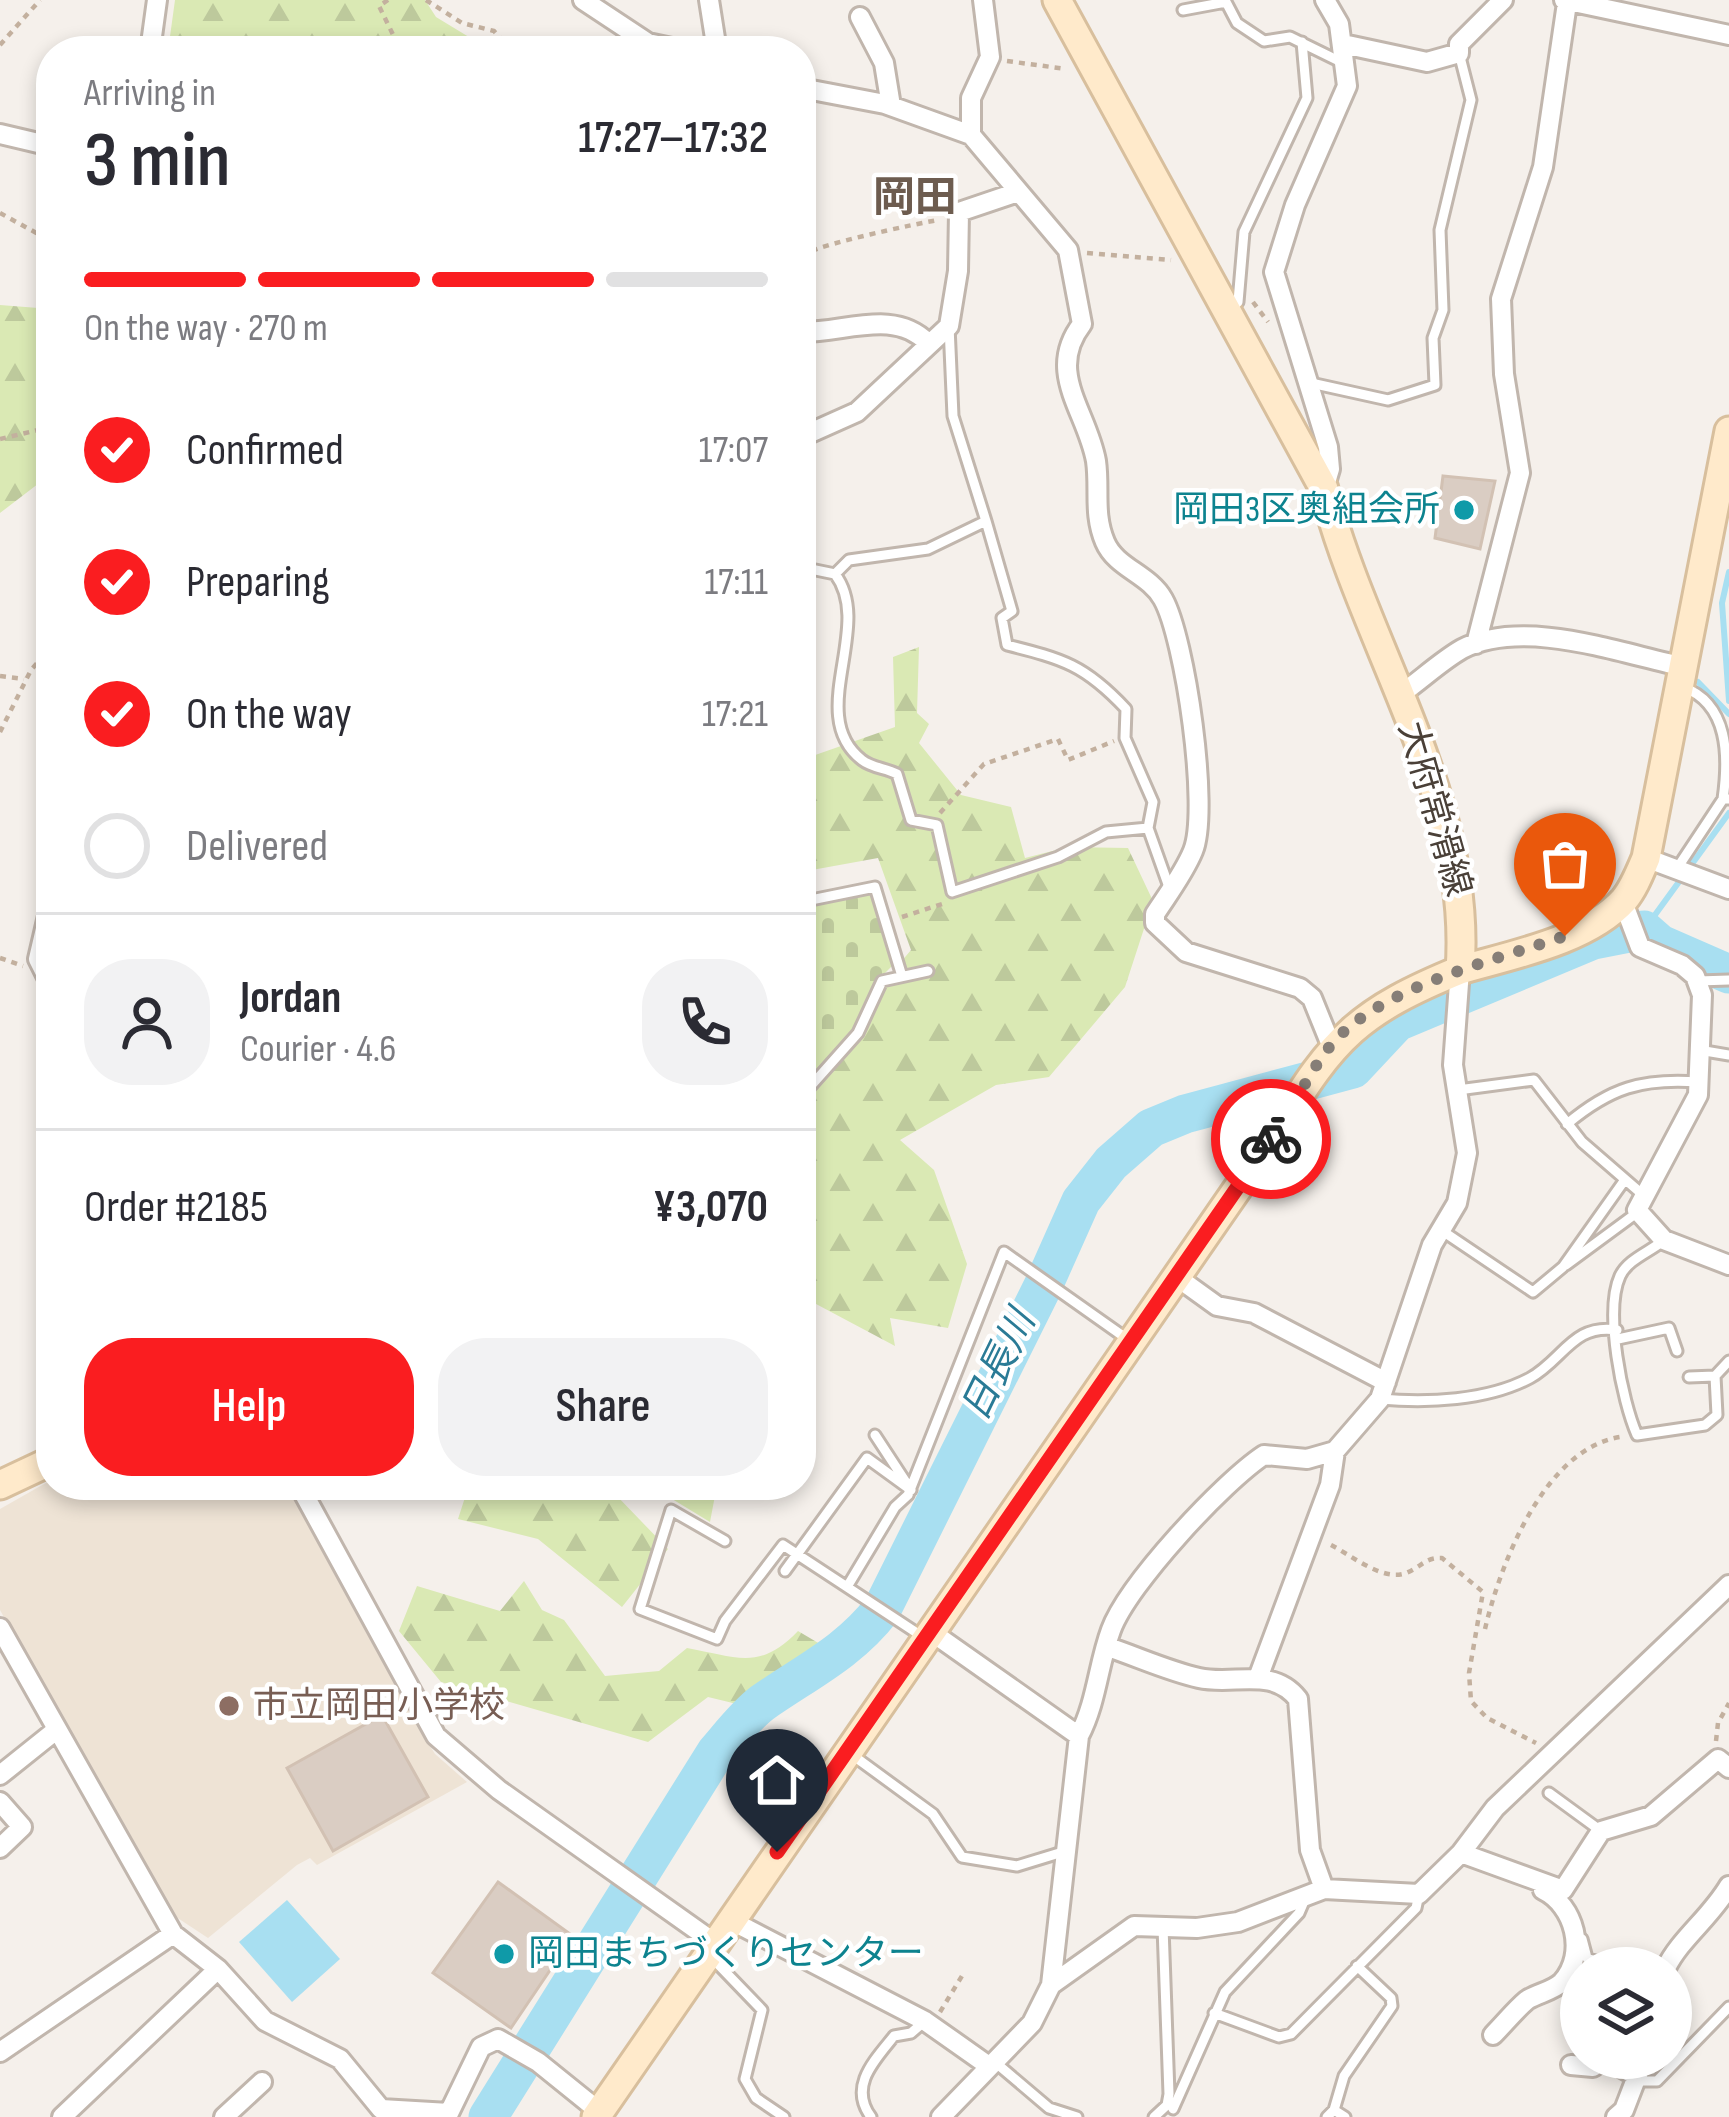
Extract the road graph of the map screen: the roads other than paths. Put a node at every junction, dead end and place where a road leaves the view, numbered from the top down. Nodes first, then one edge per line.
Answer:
1 (158, 0) edge
2 (584, 0) edge
3 (709, 0) edge
4 (983, 0) edge
5 (1057, 0) edge
6 (1325, 0) edge
7 (1503, 0) edge
8 (1566, 2) edge
9 (1183, 10) dead end
10 (860, 17) dead end
11 (1729, 35) edge
12 (152, 36) edge
13 (638, 36) edge
14 (715, 36) edge
15 (1302, 42) junction
16 (1344, 53) junction
17 (1459, 53) junction
18 (816, 91) edge
19 (891, 106) junction
20 (0, 134) edge
21 (971, 135) junction
22 (36, 142) edge
23 (1018, 191) junction
24 (1234, 297) junction
25 (949, 326) junction
26 (816, 330) edge
27 (928, 343) junction
28 (1308, 383) junction
29 (816, 430) edge
30 (1729, 431) edge
31 (1324, 489) junction
32 (986, 521) junction
33 (816, 571) edge
34 (835, 574) junction
35 (1476, 644) junction
36 (1683, 677) junction
37 (1401, 694) junction
38 (1726, 799) edge
39 (1148, 828) junction
40 (1646, 858) junction
41 (1676, 870) junction
42 (1171, 888) junction
43 (1729, 889) edge
44 (816, 899) edge
45 (1627, 913) junction
46 (928, 971) dead end
47 (902, 973) junction
48 (1729, 980) edge
49 (1698, 981) junction
50 (1460, 987) junction
51 (1331, 1045) junction
52 (1699, 1050) junction
53 (1729, 1055) edge
54 (816, 1080) edge
55 (1698, 1082) junction
56 (1457, 1090) junction
57 (1568, 1124) junction
58 (1624, 1181) junction
59 (1640, 1203) junction
60 (1441, 1230) junction
61 (1664, 1240) junction
62 (1565, 1265) junction
63 (1729, 1265) edge
64 (1174, 1275) junction
65 (1617, 1335) junction
66 (1130, 1341) junction
67 (1677, 1351) dead end
68 (1729, 1360) edge
69 (1715, 1376) junction
70 (1689, 1377) dead end
71 (1383, 1391) junction
72 (875, 1435) dead end
73 (1335, 1451) junction
74 (36, 1469) edge
75 (0, 1485) edge
76 (911, 1490) junction
77 (306, 1500) edge
78 (725, 1540) dead end
79 (798, 1553) junction
80 (785, 1571) dead end
81 (1729, 1585) edge
82 (847, 1587) junction
83 (0, 1628) edge
84 (927, 1635) junction
85 (1108, 1647) junction
86 (1258, 1678) junction
87 (55, 1731) junction
88 (1079, 1736) junction
89 (847, 1750) junction
90 (1724, 1763) edge
91 (0, 1774) edge
92 (1549, 1793) dead end
93 (0, 1802) edge
94 (1600, 1831) junction
95 (0, 1848) edge
96 (1066, 1851) junction
97 (1461, 1853) junction
98 (1534, 1883) junction
99 (1729, 1886) edge
100 (1324, 1889) junction
101 (1419, 1894) junction
102 (1305, 1897) junction
103 (1573, 1920) junction
104 (1162, 1927) junction
105 (173, 1934) junction
106 (717, 1939) junction
107 (1584, 1947) edge
108 (1677, 1947) edge
109 (1357, 1966) junction
110 (218, 1970) junction
111 (1051, 1985) junction
112 (1729, 2007) edge
113 (1214, 2012) junction
114 (928, 2023) junction
115 (1493, 2036) dead end
116 (1692, 2045) edge
117 (0, 2052) edge
118 (989, 2062) junction
119 (1635, 2079) edge
120 (262, 2082) dead end
121 (1170, 2110) edge
122 (598, 2114) edge
123 (1330, 2114) edge
124 (452, 2115) edge
125 (780, 2116) edge
126 (62, 2117) edge
127 (224, 2117) edge
128 (871, 2117) edge
129 (940, 2117) edge
130 (1077, 2117) edge
131 (1154, 2117) edge
132 (1345, 2117) edge
133 (1616, 2117) edge

1 - 12 street
2 - 13 street
3 - 14 street
4 - 21 street
5 - 24 main road, 大府常滑線
6 - 16 street
7 - 17 street
8 - 11 street
8 - 35 street
9 - 15 lane
10 - 19 street
15 - 16 lane
15 - 24 lane
16 - 17 street
16 - 28 street
17 - 28 lane
18 - 19 street
19 - 21 street
20 - 22 street
21 - 23 street
23 - 25 street
23 - 42 street
24 - 31 main road, 大府常滑線
25 - 27 street
25 - 32 lane
26 - 27 street
27 - 29 street
28 - 31 street
30 - 36 main road
31 - 37 main road, 大府常滑線
32 - 34 lane
32 - 39 lane
33 - 34 lane
34 - 39 lane
35 - 36 street
35 - 37 street
36 - 38 lane
36 - 40 main road
37 - 50 main road, 大府常滑線
38 - 41 lane
39 - 42 lane
40 - 41 street
40 - 45 main road
41 - 43 street
42 - 51 street
44 - 47 lane
45 - 49 street
45 - 50 main road
46 - 47 lane
47 - 54 lane
48 - 49 lane
49 - 52 street
50 - 51 main road
50 - 56 street
51 - 64 main road
52 - 53 lane
52 - 55 street
55 - 57 lane
55 - 59 street
56 - 57 lane
56 - 60 street
57 - 58 lane
58 - 59 lane
58 - 62 lane
59 - 61 street
59 - 62 lane
60 - 62 lane
60 - 71 street
61 - 63 street
61 - 65 lane
64 - 66 main road
64 - 71 street
65 - 67 lane
65 - 69 lane
65 - 71 lane
66 - 76 lane
66 - 84 main road
68 - 69 lane
69 - 70 lane
71 - 73 street
72 - 76 lane
73 - 85 street
73 - 86 street
74 - 75 main road
76 - 79 lane
76 - 82 lane
77 - 106 street
78 - 79 lane
79 - 80 lane
79 - 82 lane
81 - 97 street
82 - 84 lane
83 - 87 street
84 - 88 street
84 - 89 main road
85 - 86 street
85 - 88 street
86 - 100 street
87 - 91 street
87 - 105 street
88 - 96 street
89 - 96 lane
89 - 106 main road
90 - 94 street
92 - 94 lane
93 - 95 street
94 - 98 street
96 - 111 street
97 - 98 street
97 - 101 street
98 - 103 street
99 - 108 street
100 - 101 street
100 - 102 street
101 - 109 lane
102 - 104 street
102 - 113 lane
103 - 107 lane
103 - 115 street
104 - 111 street
104 - 121 lane
105 - 110 street
105 - 117 street
106 - 114 street
106 - 122 main road
106 - 125 lane
109 - 113 lane
109 - 123 lane
110 - 124 street
110 - 126 street
111 - 118 street
112 - 116 lane
113 - 121 lane
114 - 118 street
114 - 128 lane
118 - 129 street
118 - 130 lane
119 - 133 street
120 - 127 street
121 - 131 lane
122 - 124 street
123 - 132 lane

